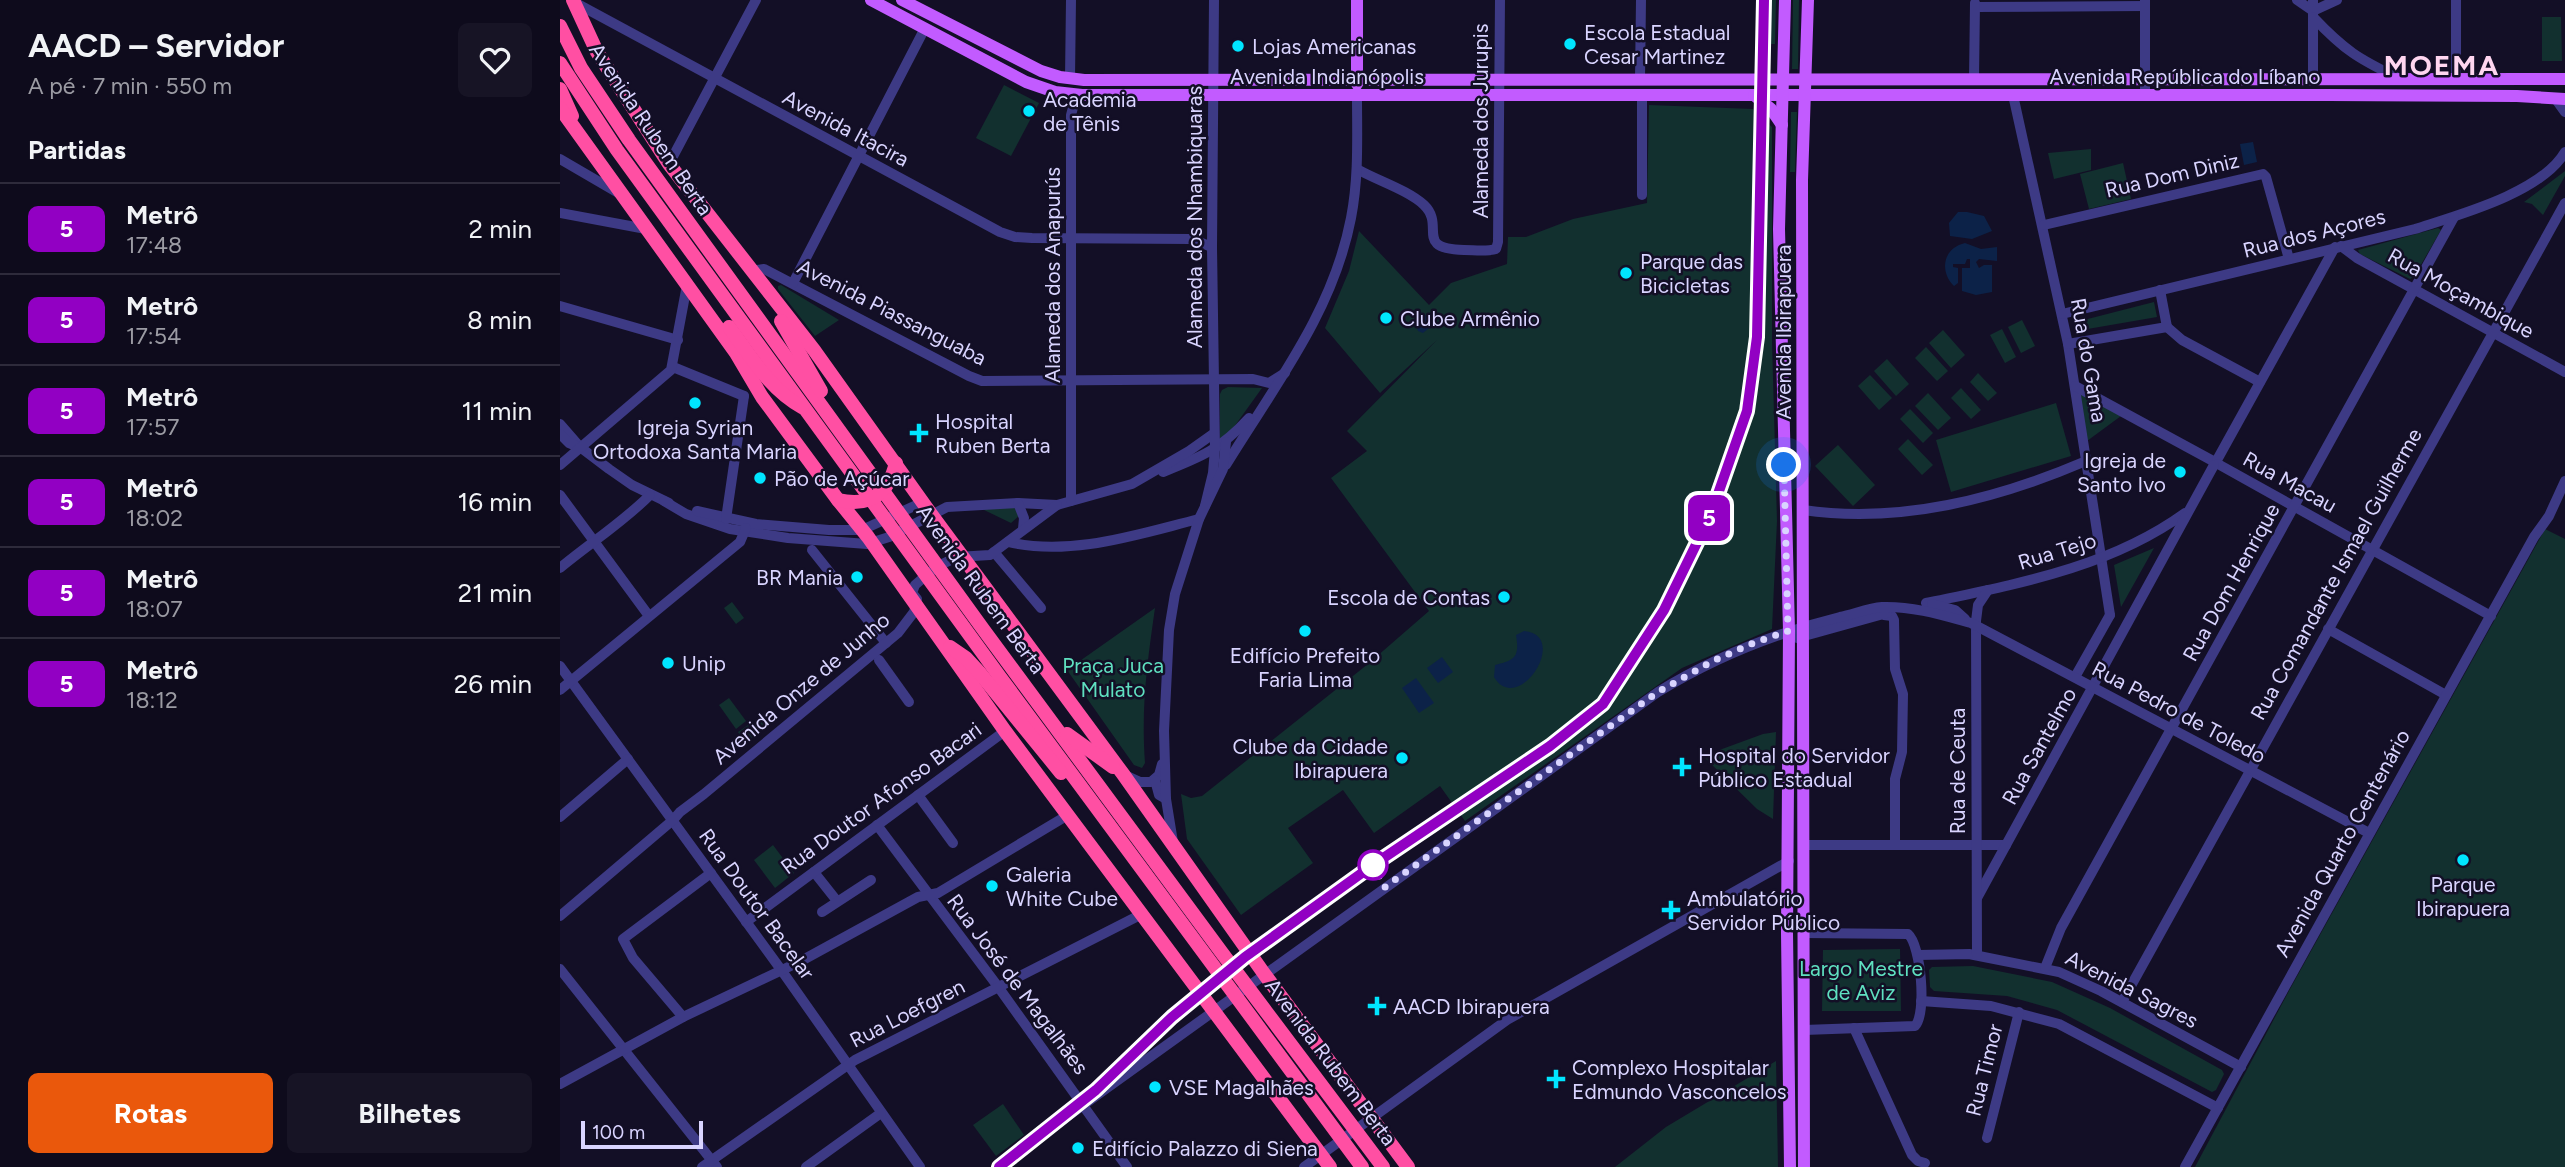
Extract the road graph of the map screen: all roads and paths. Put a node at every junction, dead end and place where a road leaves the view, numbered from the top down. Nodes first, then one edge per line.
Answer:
1 (756, 0) edge
2 (871, 0) edge
3 (902, 0) edge
4 (929, 0) edge
5 (1071, 0) edge
6 (1214, 0) edge
7 (1357, 0) edge
8 (1500, 0) edge
9 (1641, 0) edge
10 (1785, 0) edge
11 (1808, 0) edge
12 (2297, 0) edge
13 (2337, 0) edge
14 (2456, 0) edge
15 (574, 1) edge
16 (1975, 3) edge
17 (2145, 3) edge
18 (2313, 9) edge
19 (929, 15) junction
20 (611, 22) junction
21 (560, 26) edge
22 (925, 28) junction
23 (586, 30) junction
24 (560, 63) edge
25 (1070, 78) junction
26 (1806, 78) junction
27 (1214, 79) junction
28 (1357, 79) junction
29 (1500, 79) junction
30 (1640, 79) junction
31 (1783, 79) junction
32 (1974, 79) junction
33 (2145, 79) junction
34 (2314, 79) junction
35 (2401, 79) junction
36 (2456, 79) junction
37 (2565, 79) edge
38 (715, 80) junction
39 (560, 89) edge
40 (1082, 94) junction
41 (1941, 94) junction
42 (1214, 95) junction
43 (1357, 95) junction
44 (1643, 95) junction
45 (1754, 95) junction
46 (1783, 95) junction
47 (1805, 95) junction
48 (2013, 95) junction
49 (2145, 95) junction
50 (2392, 95) junction
51 (1499, 96) junction
52 (2560, 98) edge
53 (560, 108) edge
54 (2565, 112) edge
55 (1783, 128) junction
56 (579, 137) junction
57 (2564, 155) edge
58 (857, 156) junction
59 (560, 159) edge
60 (669, 164) junction
61 (1357, 169) junction
62 (621, 195) junction
63 (1642, 195) dead end
64 (2565, 203) edge
65 (561, 214) edge
66 (2454, 217) junction
67 (2044, 225) junction
68 (560, 226) edge
69 (646, 229) junction
70 (1071, 238) junction
71 (2338, 246) junction
72 (1212, 247) junction
73 (741, 258) junction
74 (2289, 260) junction
75 (751, 271) junction
76 (793, 282) junction
77 (687, 285) junction
78 (2160, 290) junction
79 (2415, 290) junction
80 (700, 302) junction
81 (560, 306) edge
82 (2062, 314) junction
83 (2167, 327) junction
84 (2492, 333) junction
85 (678, 340) junction
86 (2068, 344) junction
87 (673, 368) junction
88 (2565, 372) edge
89 (1284, 373) junction
90 (1213, 379) junction
91 (1071, 381) junction
92 (2260, 382) junction
93 (1269, 383) junction
94 (2075, 386) junction
95 (750, 392) junction
96 (1267, 398) junction
97 (809, 411) junction
98 (836, 423) junction
99 (560, 424) edge
100 (560, 434) edge
101 (1213, 434) junction
102 (1226, 442) junction
103 (580, 447) junction
104 (1215, 449) junction
105 (1191, 460) junction
106 (2086, 461) junction
107 (2215, 462) junction
108 (896, 463) junction
109 (560, 465) edge
110 (1152, 473) junction
111 (1221, 474) junction
112 (2562, 490) edge
113 (1209, 492) junction
114 (560, 495) edge
115 (650, 495) junction
116 (838, 500) junction
117 (664, 501) junction
118 (1071, 501) junction
119 (1018, 503) junction
120 (1057, 505) junction
121 (1205, 506) junction
122 (2294, 507) junction
123 (927, 508) junction
124 (1803, 510) junction
125 (2188, 510) junction
126 (726, 519) junction
127 (1199, 519) junction
128 (746, 527) junction
129 (1023, 529) junction
130 (867, 536) junction
131 (593, 541) junction
132 (1008, 542) junction
133 (2372, 549) junction
134 (812, 550) dead end
135 (994, 552) junction
136 (963, 556) junction
137 (2101, 558) junction
138 (560, 568) edge
139 (1988, 590) junction
140 (916, 606) junction
141 (1925, 607) junction
142 (1041, 608) dead end
143 (1894, 608) junction
144 (1884, 615) junction
145 (2110, 615) junction
146 (649, 616) junction
147 (2491, 616) junction
148 (1894, 620) junction
149 (1974, 624) junction
150 (2127, 624) junction
151 (2328, 629) junction
152 (1803, 631) junction
153 (978, 633) junction
154 (1773, 636) joint
155 (1788, 640) junction
156 (886, 643) junction
157 (945, 646) junction
158 (879, 660) dead end
159 (560, 666) edge
160 (2075, 677) junction
161 (571, 681) junction
162 (2093, 687) junction
163 (560, 690) edge
164 (2446, 695) junction
165 (909, 702) dead end
166 (1055, 726) junction
167 (2172, 730) junction
168 (1005, 731) junction
169 (1165, 749) junction
170 (628, 759) junction
171 (2249, 772) junction
172 (1123, 774) junction
173 (1155, 780) junction
174 (1166, 794) junction
175 (918, 795) junction
176 (1068, 815) junction
177 (560, 817) edge
178 (674, 822) junction
179 (877, 825) junction
180 (2369, 833) junction
181 (953, 843) dead end
182 (1803, 845) junction
183 (1895, 845) junction
184 (1977, 845) junction
185 (2006, 845) junction
186 (1174, 846) junction
187 (1789, 861) junction
188 (1141, 868) junction
189 (814, 872) junction
190 (711, 873) junction
191 (1803, 879) junction
192 (871, 880) dead end
193 (928, 895) junction
194 (1977, 898) junction
195 (837, 901) junction
196 (822, 912) dead end
197 (1142, 914) junction
198 (560, 916) edge
199 (746, 922) junction
200 (1803, 933) junction
201 (1918, 955) junction
202 (1977, 956) junction
203 (2045, 968) junction
204 (560, 969) edge
205 (782, 971) junction
206 (1263, 977) junction
207 (999, 988) junction
208 (1921, 1001) junction
209 (2122, 1002) junction
210 (1216, 1010) junction
211 (2019, 1012) junction
212 (683, 1017) junction
213 (1854, 1028) junction
214 (1804, 1030) junction
215 (624, 1048) junction
216 (847, 1065) junction
217 (2241, 1067) junction
218 (560, 1084) edge
219 (1083, 1106) junction
220 (2218, 1108) junction
221 (881, 1113) junction
222 (1370, 1120) junction
223 (1987, 1138) dead end
224 (1325, 1151) junction
225 (1925, 1163) dead end
226 (715, 1164) edge
227 (702, 1167) edge
228 (806, 1167) edge
229 (920, 1167) edge
230 (997, 1167) edge
231 (1127, 1167) edge
232 (1304, 1167) edge
233 (1331, 1167) edge
234 (1362, 1167) edge
235 (1383, 1167) edge
236 (1408, 1167) edge
237 (1790, 1167) edge
238 (1804, 1167) edge
239 (2185, 1167) edge

1 - 38 street
2 - 22 main road, Avenida Indianópolis
3 - 19 main road, Avenida Indianópolis
4 - 19 street
5 - 25 street
6 - 27 street, Alameda dos Nhambiquaras
7 - 28 main road
8 - 29 street, Alameda dos Jurupis
9 - 30 street
10 - 31 main road, Avenida Ibirapuera
11 - 26 main road, Avenida Ibirapuera
12 - 18 street
13 - 18 street
14 - 36 street
15 - 20 street, Avenida Itacira
15 - 23 highway, Avenida Rubem Berta
16 - 17 street
16 - 32 street
17 - 33 street
18 - 34 street
18 - 35 street
19 - 25 main road, Avenida Indianópolis
20 - 23 street
20 - 38 street, Avenida Itacira
21 - 98 highway, Avenida Rubem Berta
22 - 40 main road, Avenida Indianópolis
22 - 58 street
23 - 60 highway, Avenida Rubem Berta
24 - 97 highway, Avenida Rubem Berta
25 - 27 main road, Avenida Indianópolis
26 - 31 main road, Avenida Indianópolis
26 - 32 main road, Avenida República do Líbano
26 - 47 main road, Avenida Ibirapuera
27 - 28 main road, Avenida Indianópolis
27 - 42 street, Alameda dos Nhambiquaras
28 - 29 main road, Avenida Indianópolis
28 - 43 main road
29 - 30 main road, Avenida Indianópolis
29 - 51 street, Alameda dos Jurupis
30 - 31 main road, Avenida Indianópolis
31 - 46 main road, Avenida Ibirapuera
32 - 33 main road, Avenida República do Líbano
32 - 41 main road
33 - 34 main road, Avenida República do Líbano
33 - 49 street
34 - 35 main road, Avenida República do Líbano
35 - 36 main road, Avenida República do Líbano
36 - 37 main road, Avenida República do Líbano
36 - 50 main road
38 - 58 street, Avenida Itacira
38 - 60 street
39 - 56 highway
40 - 42 main road, Avenida Indianópolis
40 - 70 street, Alameda dos Anapurús
41 - 47 main road, Avenida República do Líbano
41 - 48 main road, Avenida República do Líbano
42 - 43 main road, Avenida Indianópolis
42 - 72 street, Alameda dos Nhambiquaras
43 - 51 main road, Avenida Indianópolis
43 - 61 street
44 - 45 main road, Avenida Indianópolis
44 - 51 main road, Avenida Indianópolis
44 - 63 street
45 - 46 main road, Avenida Indianópolis
45 - 55 main road
46 - 47 main road, Avenida Indianópolis
46 - 55 main road, Avenida Ibirapuera
47 - 124 main road, Avenida Ibirapuera
48 - 49 main road, Avenida República do Líbano
48 - 67 street, Rua do Gama
49 - 50 main road, Avenida República do Líbano
50 - 52 main road, Avenida República do Líbano
51 - 61 street, Alameda dos Jurupis
52 - 54 street
53 - 56 highway
55 - 155 main road, Avenida Ibirapuera
56 - 62 highway
57 - 66 street, Rua dos Açores
58 - 70 street, Avenida Itacira
58 - 76 street
59 - 62 street
60 - 73 highway, Avenida Rubem Berta
61 - 89 street
62 - 69 highway
64 - 84 street, Rua Comandante Ismael Guilherme
65 - 68 street
65 - 69 street
66 - 71 street, Rua dos Açores
66 - 79 street, Rua Dom Henrique
67 - 74 street, Rua Dom Diniz
67 - 82 street, Rua do Gama
69 - 77 highway
70 - 72 street, Avenida Itacira
70 - 91 street, Alameda dos Anapurús
71 - 74 street, Rua dos Açores
71 - 79 street, Rua Moçambique
71 - 92 street, Rua Santelmo
72 - 90 street, Alameda dos Nhambiquaras
73 - 75 highway
73 - 98 highway
74 - 78 street, Rua dos Açores
75 - 76 street, Avenida Piassanguaba
75 - 108 highway
76 - 91 street, Avenida Piassanguaba
77 - 80 highway
77 - 85 street
78 - 82 street, Rua dos Açores
78 - 83 street
79 - 84 street, Rua Moçambique
79 - 122 street, Rua Dom Henrique
80 - 95 highway
80 - 97 highway
81 - 85 street
82 - 86 street, Rua do Gama
83 - 86 street
83 - 92 street
84 - 88 street, Rua Moçambique
84 - 133 street, Rua Comandante Ismael Guilherme
85 - 87 street
86 - 94 street, Rua do Gama
87 - 95 street
87 - 103 street
89 - 93 street
89 - 96 street
90 - 91 street, Avenida Piassanguaba
90 - 93 street, Avenida Piassanguaba
90 - 101 street, Alameda dos Nhambiquaras
91 - 118 street, Alameda dos Anapurús
92 - 107 street, Rua Santelmo
93 - 96 street
94 - 106 street, Rua do Gama
94 - 107 street, Rua Macau
95 - 116 highway
95 - 126 street
96 - 102 street
96 - 111 street
97 - 153 highway, Avenida Rubem Berta
98 - 153 highway, Avenida Rubem Berta
99 - 103 street
100 - 103 street
101 - 104 street, Alameda dos Nhambiquaras
101 - 110 street
102 - 104 street
102 - 111 street
103 - 109 street
103 - 115 street
104 - 105 street
104 - 113 street, Alameda dos Nhambiquaras
105 - 110 street
105 - 113 street
106 - 124 street
106 - 137 street, Rua do Gama
107 - 122 street, Rua Macau
107 - 125 street, Rua Santelmo
108 - 116 highway
108 - 123 highway
110 - 118 street
111 - 121 street
112 - 147 street, Avenida Quarto Centenário
113 - 121 street, Alameda dos Nhambiquaras
114 - 131 street
115 - 117 street
115 - 131 street
116 - 130 highway
117 - 126 street
117 - 128 street
118 - 120 street
119 - 120 street
119 - 123 street
119 - 129 street
120 - 129 street, Avenida Onze de Junho
121 - 127 street
122 - 133 street, Rua Macau
122 - 167 street, Rua Dom Henrique
123 - 130 street
123 - 130 street
123 - 136 highway
124 - 152 main road, Avenida Ibirapuera
125 - 137 street, Rua Tejo
125 - 150 street, Rua Santelmo
126 - 128 street
127 - 132 street
127 - 169 street
128 - 130 street
128 - 130 street
128 - 146 street
129 - 132 street, Avenida Onze de Junho
130 - 140 highway
131 - 138 street
131 - 146 street
132 - 135 street, Avenida Onze de Junho
133 - 147 street, Rua Macau
133 - 151 street, Rua Comandante Ismael Guilherme
134 - 156 street
135 - 136 street, Avenida Onze de Junho
135 - 142 street
136 - 140 street, Avenida Onze de Junho
136 - 172 highway
137 - 139 street, Rua Tejo
137 - 145 street, Rua do Gama
139 - 141 street, Rua Tejo
139 - 149 street, Rua de Ceuta
140 - 156 street, Avenida Onze de Junho
140 - 157 highway
141 - 143 street, Rua Pedro de Toledo
141 - 148 street
141 - 149 street, Rua Pedro de Toledo
143 - 144 street, Rua Pedro de Toledo
143 - 152 street, Rua Pedro de Toledo
144 - 148 street
144 - 152 street, Rua Pedro de Toledo
145 - 150 street
145 - 160 street
146 - 161 street
147 - 164 street, Avenida Quarto Centenário
148 - 183 street
149 - 160 street, Rua Pedro de Toledo
149 - 184 street, Rua de Ceuta
150 - 162 street, Rua Santelmo
151 - 164 street
151 - 171 street, Rua Comandante Ismael Guilherme
152 - 155 street, Rua Pedro de Toledo
152 - 182 main road, Avenida Ibirapuera
153 - 166 highway, Avenida Rubem Berta
153 - 188 highway, Avenida Rubem Berta
154 - 155 main road
154 - 206 street
155 - 187 main road, Avenida Ibirapuera
156 - 178 street, Avenida Onze de Junho
157 - 168 highway
157 - 188 highway
158 - 165 street
159 - 161 street, Rua Doutor Bacelar
160 - 162 street, Rua Pedro de Toledo
161 - 163 street
161 - 170 street, Rua Doutor Bacelar
162 - 167 street, Rua Pedro de Toledo
162 - 185 street, Rua Santelmo
164 - 180 street, Avenida Quarto Centenário
166 - 172 highway
166 - 235 highway, Avenida Rubem Berta
167 - 171 street, Rua Pedro de Toledo
167 - 203 street, Rua Dom Henrique
168 - 175 street, Rua Doutor Afonso Bacari
168 - 176 highway
169 - 173 street
169 - 174 street
170 - 177 street
170 - 178 street, Rua Doutor Bacelar
171 - 180 street, Rua Pedro de Toledo
171 - 209 street, Rua Comandante Ismael Guilherme
172 - 173 street
172 - 186 highway
173 - 174 street
174 - 186 street
175 - 179 street, Rua Doutor Afonso Bacari
175 - 181 street
176 - 193 street
176 - 197 highway
178 - 190 street, Rua Doutor Bacelar
178 - 198 street, Avenida Onze de Junho
179 - 189 street, Rua Doutor Afonso Bacari
179 - 193 street, Rua José de Magalhães
180 - 217 street, Avenida Quarto Centenário
182 - 183 street
182 - 191 main road, Avenida Ibirapuera
183 - 184 street
184 - 185 street
184 - 194 street, Rua de Ceuta
185 - 194 street, Rua Santelmo
186 - 206 highway
187 - 191 main road
187 - 222 street
187 - 237 main road, Avenida Ibirapuera
188 - 234 highway, Avenida Rubem Berta
189 - 195 street
189 - 199 street, Rua Doutor Afonso Bacari
190 - 199 street, Rua Doutor Bacelar
190 - 212 street
191 - 200 main road, Avenida Ibirapuera
192 - 195 street
193 - 205 street
193 - 207 street, Rua José de Magalhães
194 - 202 street, Rua de Ceuta
195 - 196 street
197 - 207 street, Rua Loefgren
197 - 210 highway
199 - 205 street, Rua Doutor Bacelar
200 - 201 street
200 - 214 main road, Avenida Ibirapuera
201 - 202 street, Avenida Sagres
201 - 208 street
202 - 203 street, Avenida Sagres
203 - 209 street, Avenida Sagres
204 - 215 street
205 - 212 street
205 - 216 street, Rua Doutor Bacelar
206 - 210 street
206 - 222 highway
207 - 216 street, Rua Loefgren
207 - 219 street, Rua José de Magalhães
208 - 211 street
208 - 213 street
209 - 217 street, Avenida Sagres
210 - 219 street
210 - 224 highway
211 - 220 street
211 - 223 street, Rua Timor
212 - 215 street
213 - 214 street
213 - 225 street
214 - 238 main road, Avenida Ibirapuera
215 - 218 street
215 - 226 street
216 - 221 street, Rua Doutor Bacelar
216 - 226 street, Rua Loefgren
217 - 220 street, Avenida Quarto Centenário
219 - 230 street
219 - 231 street, Rua José de Magalhães
220 - 239 street, Avenida Quarto Centenário
221 - 228 street
221 - 229 street, Rua Doutor Bacelar
222 - 224 street
222 - 236 highway
224 - 232 street
224 - 233 highway
226 - 227 street, Rua Loefgren

